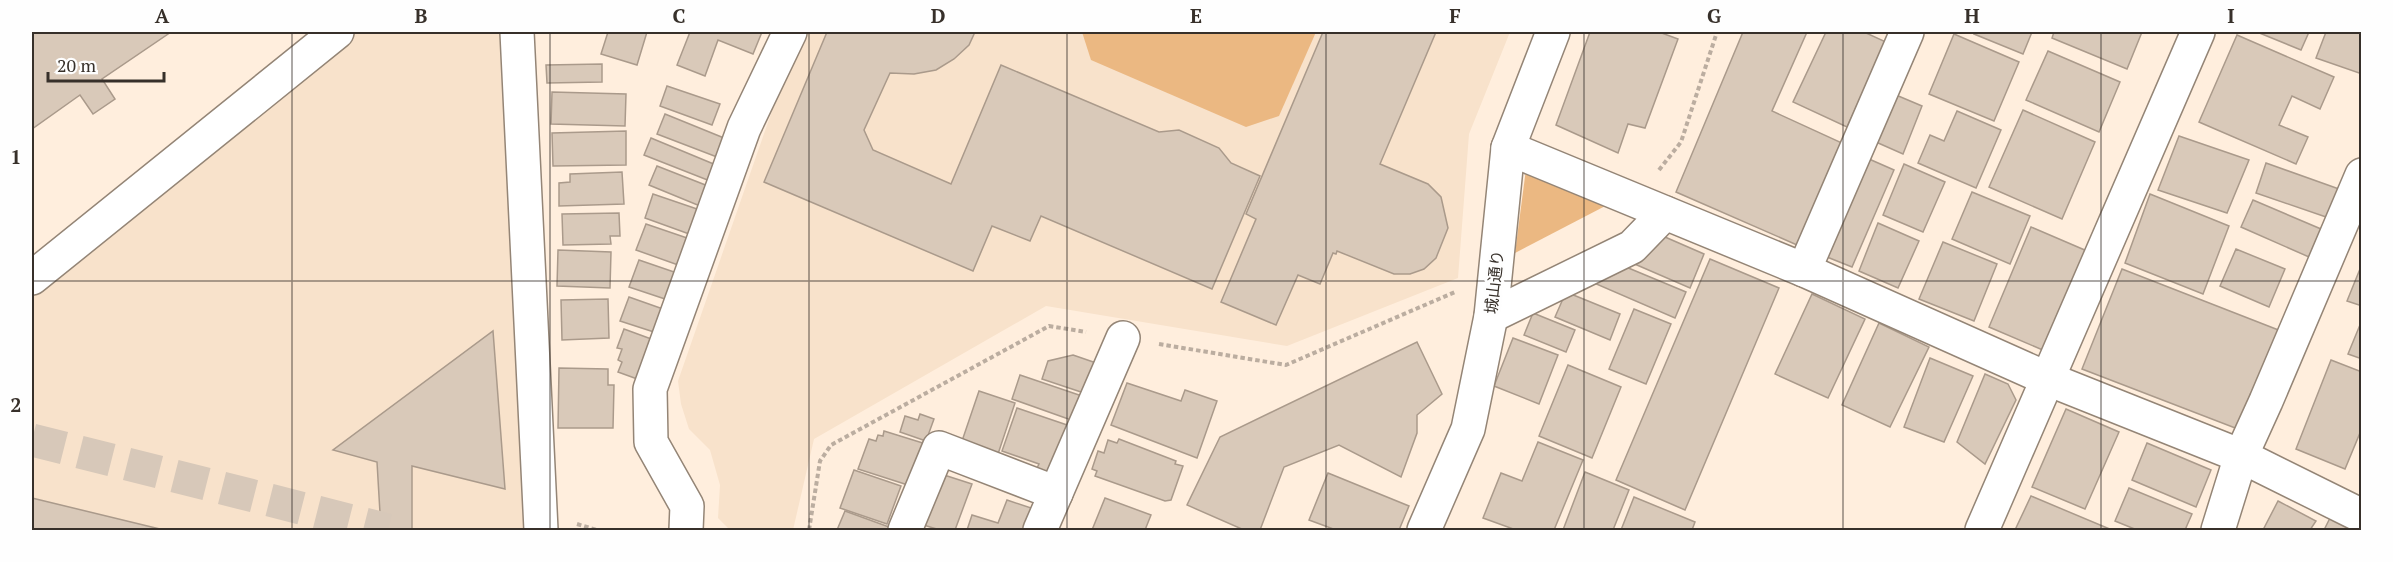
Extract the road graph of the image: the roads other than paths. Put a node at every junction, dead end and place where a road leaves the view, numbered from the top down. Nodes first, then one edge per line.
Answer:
1 (337, 32) edge
2 (517, 32) edge
3 (790, 32) edge
4 (1553, 32) edge
5 (1907, 32) edge
6 (2198, 32) edge
7 (1508, 148) junction
8 (2361, 175) edge
9 (1665, 213) junction
10 (1804, 270) junction
11 (32, 278) edge
12 (1491, 316) junction
13 (1123, 338) dead end
14 (2048, 379) junction
15 (2241, 456) junction
16 (1056, 493) junction
17 (2361, 516) edge
18 (541, 531) edge
19 (686, 531) edge
20 (905, 531) edge
21 (1040, 531) edge
22 (1424, 531) edge
23 (1982, 531) edge
24 (2218, 531) edge

1 - 11 street
2 - 18 street
3 - 19 street
4 - 7 street, 城山通り
5 - 10 street
6 - 14 street
7 - 9 street
7 - 12 street, 城山通り
8 - 15 street
9 - 10 street
9 - 12 street
10 - 14 street
12 - 22 street, 城山通り
13 - 16 street
14 - 15 street
14 - 23 street
15 - 17 street
15 - 24 street
16 - 20 street
16 - 21 street

